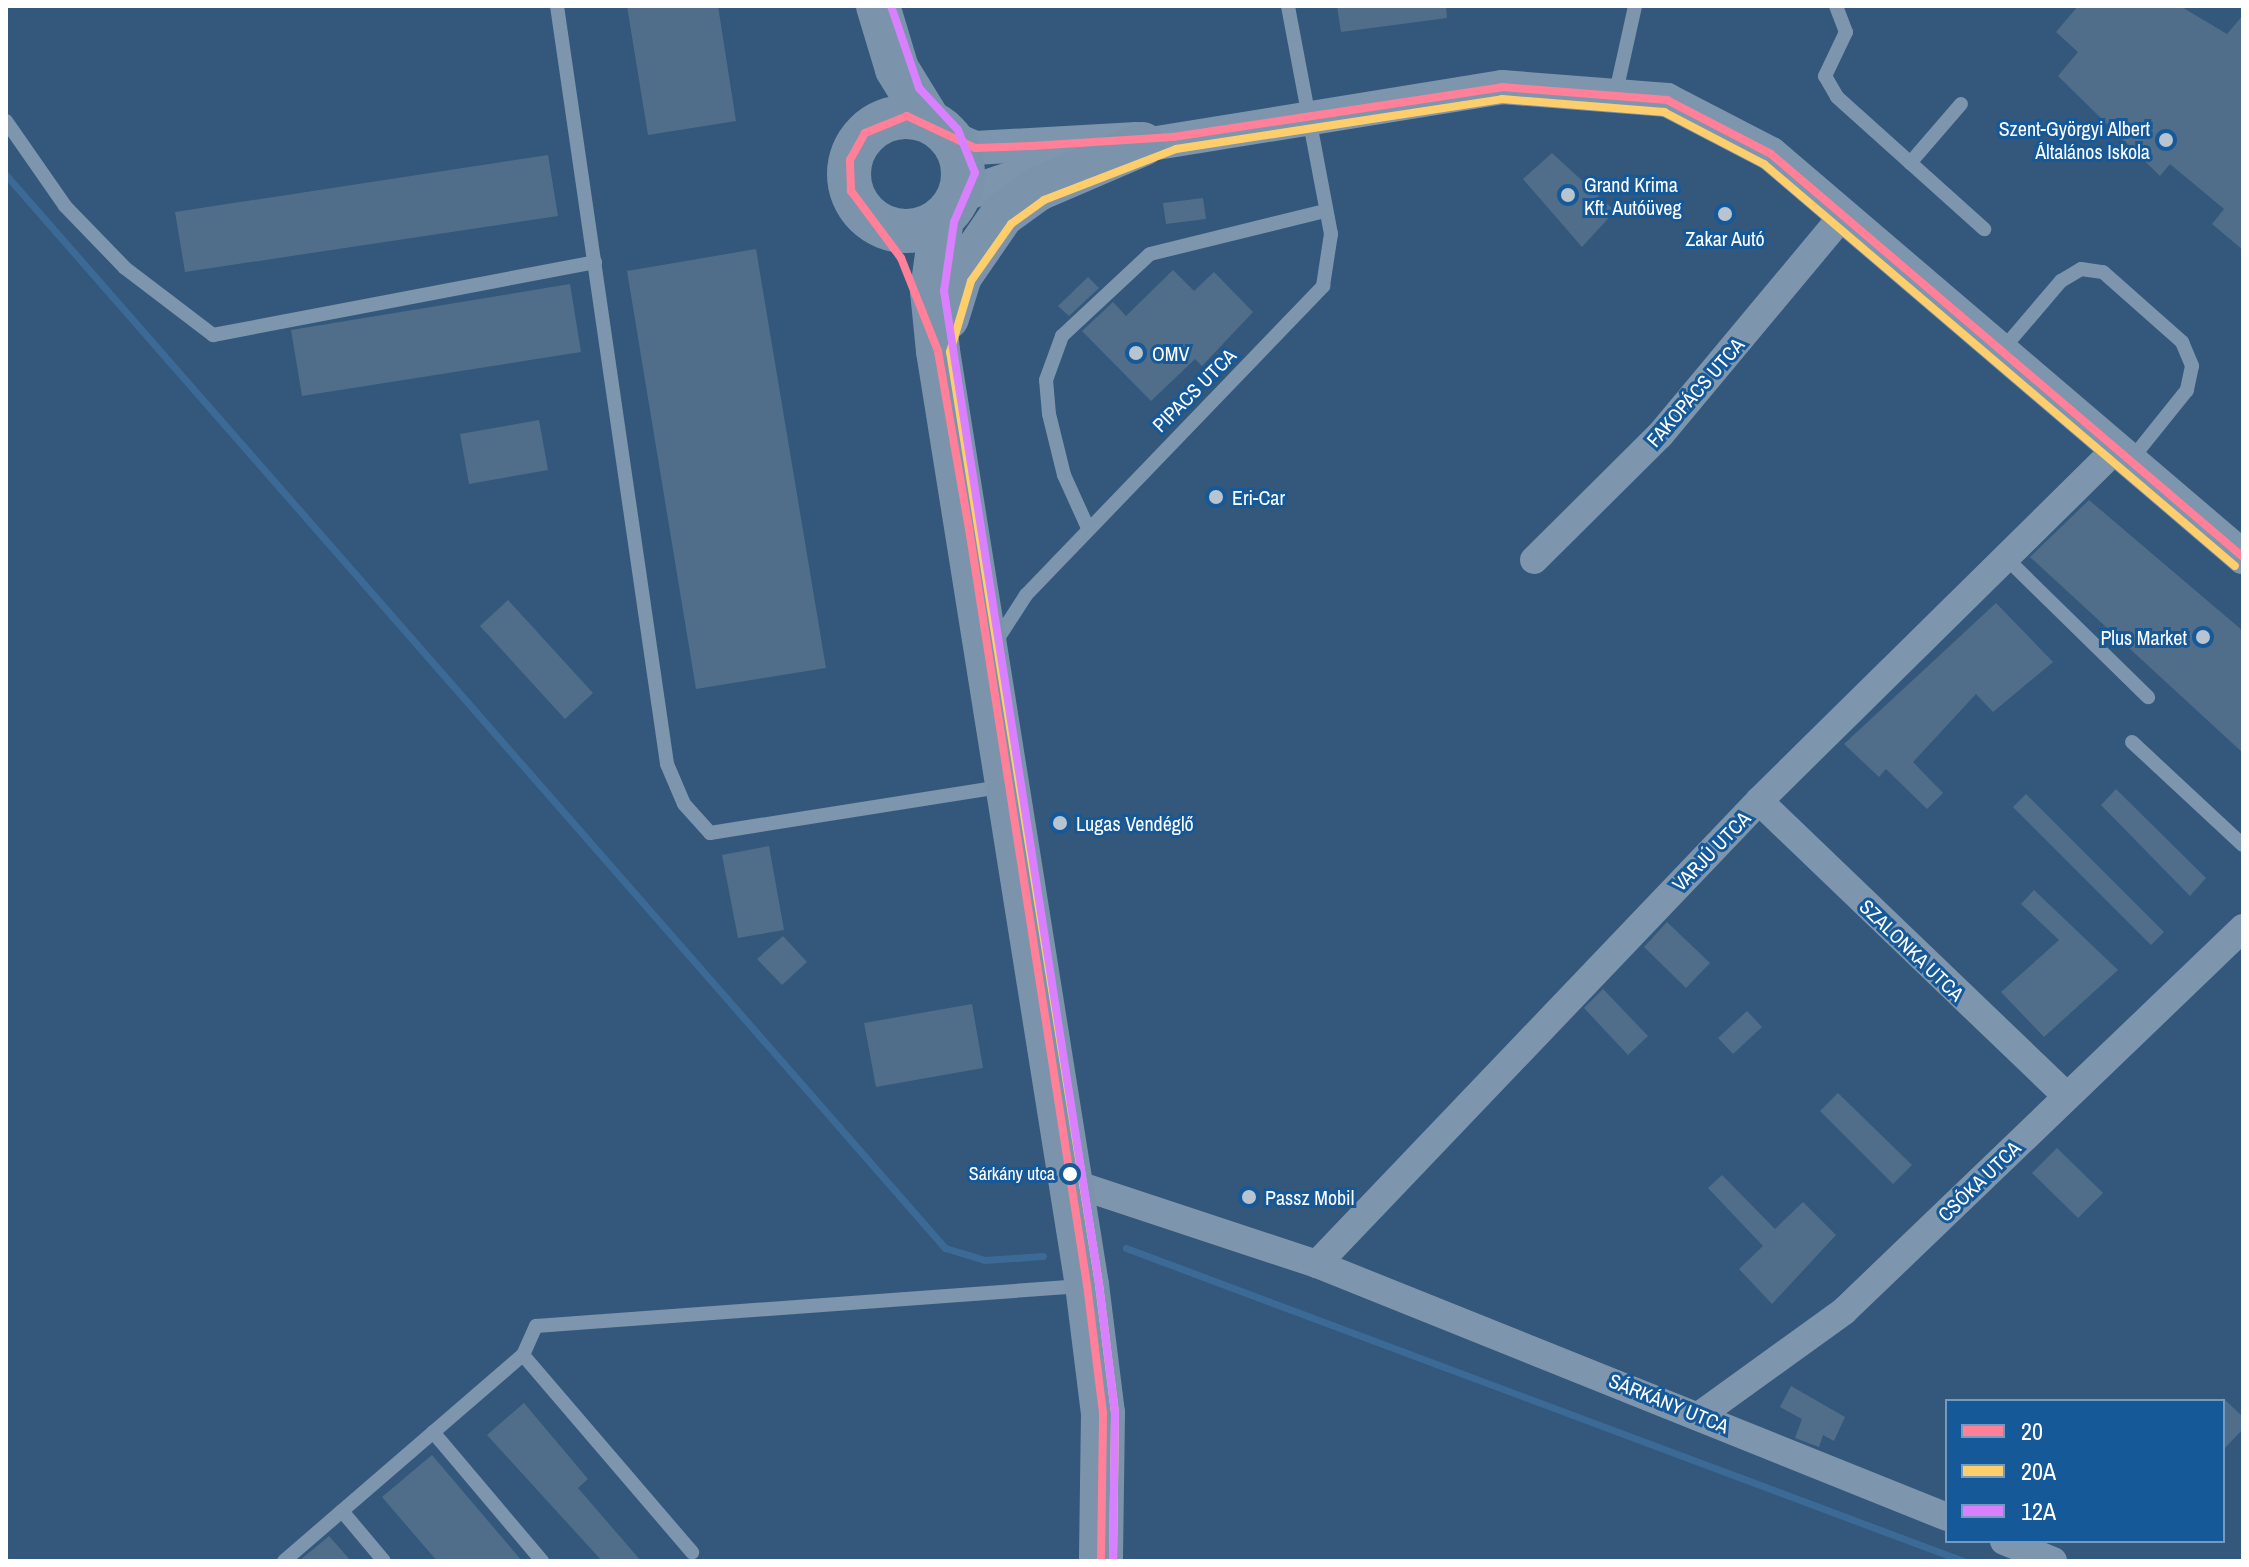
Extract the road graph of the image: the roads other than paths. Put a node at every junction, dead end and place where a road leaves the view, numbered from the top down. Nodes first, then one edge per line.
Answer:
1 (557, 6) edge
2 (1288, 6) edge
3 (1635, 6) edge
4 (1836, 6) edge
5 (880, 20) edge
6 (1616, 92) junction
7 (1961, 104) dead end
8 (1309, 115) junction
9 (6, 121) edge
10 (939, 129) junction
11 (865, 133) junction
12 (1158, 141) junction
13 (1910, 163) junction
14 (950, 207) junction
15 (1325, 211) junction
16 (1844, 214) junction
17 (880, 226) junction
18 (1984, 229) dead end
19 (595, 262) junction
20 (2002, 350) junction
21 (938, 351) junction
22 (2124, 454) junction
23 (1088, 528) junction
24 (2243, 557) edge
25 (2006, 558) junction
26 (1534, 560) dead end
27 (989, 660) junction
28 (2148, 697) dead end
29 (2132, 742) dead end
30 (1010, 786) junction
31 (1759, 801) junction
32 (2243, 845) edge
33 (2243, 928) edge
34 (2067, 1096) junction
35 (1072, 1183) junction
36 (1317, 1264) junction
37 (1087, 1285) junction
38 (523, 1355) junction
39 (1700, 1415) junction
40 (433, 1432) junction
41 (342, 1511) junction
42 (1945, 1516) edge
43 (2009, 1543) edge
44 (692, 1552) dead end
45 (284, 1561) edge
46 (384, 1561) edge
47 (542, 1561) edge
48 (1101, 1561) edge
49 (2053, 1561) edge

1 - 19 lane
2 - 8 lane, PIPACS UTCA
3 - 6 lane
4 - 13 lane
5 - 10 main road
5 - 11 main road
6 - 8 street
6 - 16 street
7 - 13 lane
8 - 12 street
8 - 15 lane, PIPACS UTCA
9 - 19 lane
10 - 11 main road
10 - 12 street
10 - 14 main road
11 - 17 main road
12 - 14 street
12 - 21 main road
13 - 18 lane
14 - 17 main road
14 - 21 main road
15 - 23 lane, PIPACS UTCA
15 - 23 lane
16 - 20 street
16 - 26 street, FAKOPÁCS UTCA
17 - 21 main road
19 - 30 lane
20 - 22 street
20 - 22 lane
21 - 27 main road
22 - 24 street
22 - 25 street, VARJÚ UTCA
23 - 27 lane, PIPACS UTCA
25 - 28 lane
25 - 31 street, VARJÚ UTCA
27 - 30 main road
29 - 32 lane
30 - 35 main road
31 - 34 street, SZALONKA UTCA
31 - 36 street, VARJÚ UTCA
33 - 34 street, CSÓKA UTCA
34 - 39 street, CSÓKA UTCA
35 - 36 street, SÁRKÁNY UTCA
35 - 37 main road
36 - 39 street, SÁRKÁNY UTCA
37 - 38 lane
37 - 48 main road
38 - 40 lane
38 - 44 lane
39 - 42 street, SÁRKÁNY UTCA
40 - 41 lane
40 - 47 lane
41 - 45 lane
41 - 46 lane
43 - 49 street

